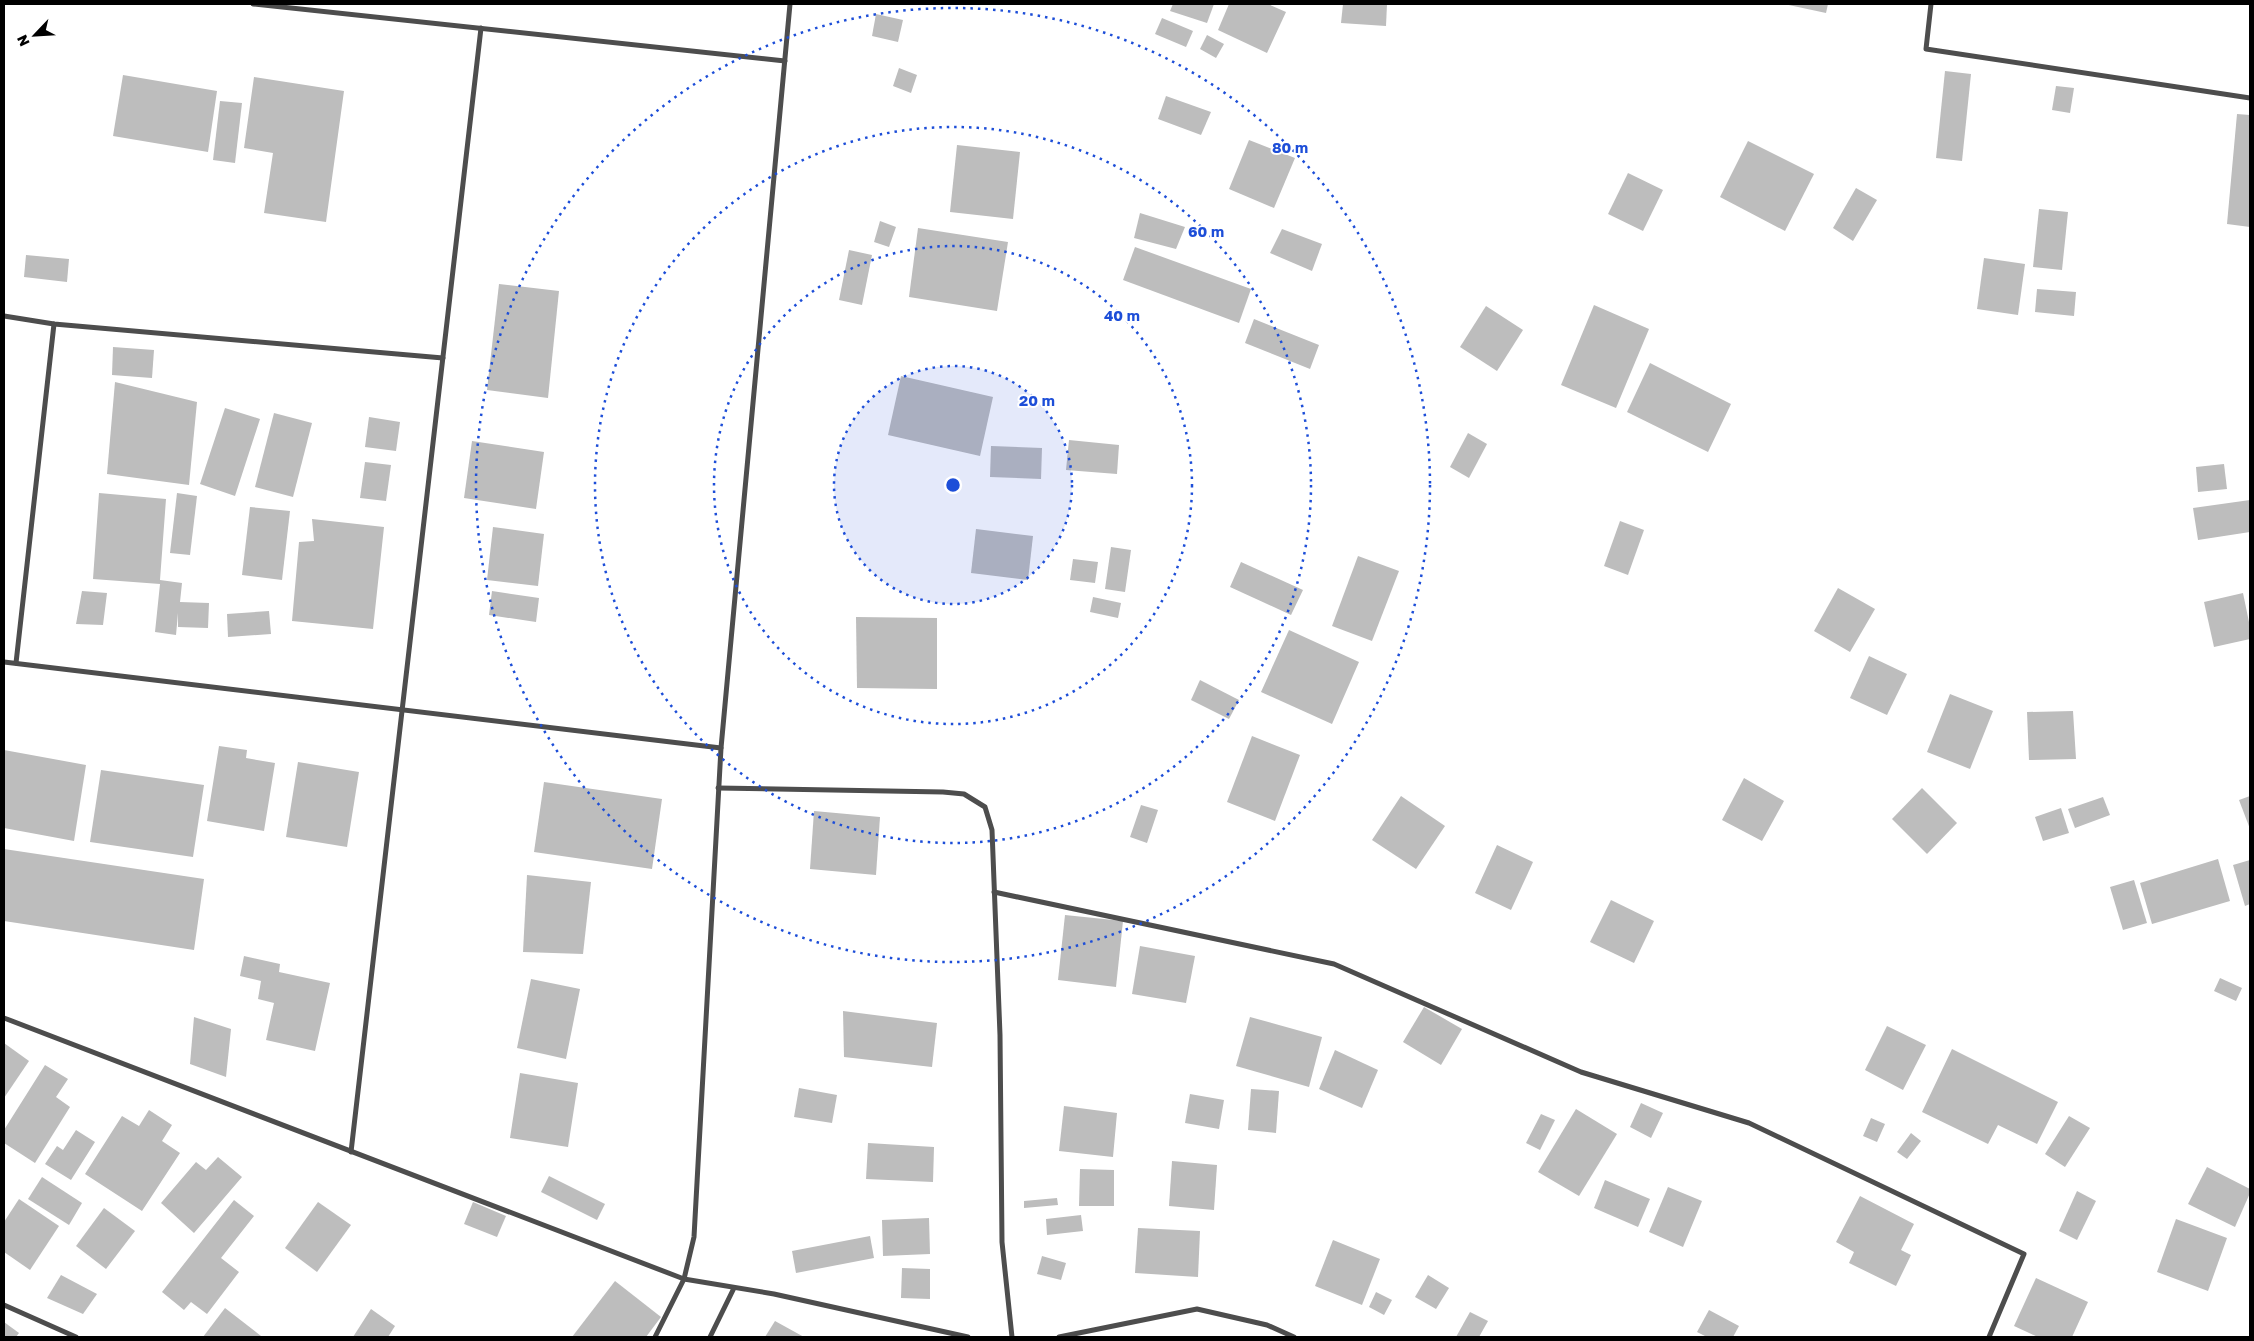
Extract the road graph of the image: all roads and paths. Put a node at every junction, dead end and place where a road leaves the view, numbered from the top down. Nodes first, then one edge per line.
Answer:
1 (253, 4) edge
2 (790, 4) edge
3 (1930, 4) edge
4 (481, 28) junction
5 (785, 61) junction
6 (2250, 98) edge
7 (4, 316) edge
8 (54, 324) junction
9 (443, 358) junction
10 (4, 662) edge
11 (16, 663) junction
12 (402, 711) junction
13 (721, 748) junction
14 (718, 788) junction
15 (994, 892) junction
16 (4, 1018) edge
17 (351, 1152) junction
18 (684, 1279) junction
19 (734, 1288) junction
20 (4, 1305) edge
21 (76, 1337) edge
22 (655, 1337) edge
23 (710, 1337) edge
24 (968, 1337) edge
25 (1012, 1337) edge
26 (1059, 1337) edge
27 (1294, 1337) edge
28 (1989, 1337) edge

1 - 4 street
2 - 5 street
3 - 6 street
4 - 5 street
4 - 9 street
5 - 13 street
7 - 8 street
8 - 9 street
8 - 11 street
9 - 12 street
10 - 11 street
11 - 12 street
12 - 13 street
12 - 17 street
13 - 14 street
14 - 15 street
14 - 18 street
15 - 25 street
15 - 28 street
16 - 17 street
17 - 18 street
18 - 19 street
18 - 22 street
19 - 23 street
19 - 24 street
20 - 21 street
26 - 27 street

